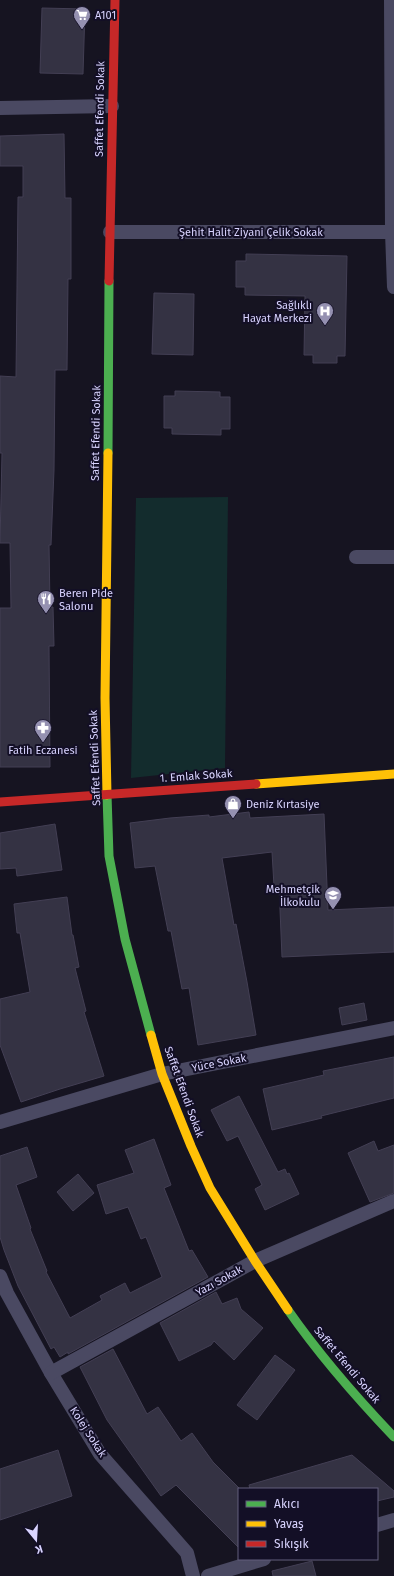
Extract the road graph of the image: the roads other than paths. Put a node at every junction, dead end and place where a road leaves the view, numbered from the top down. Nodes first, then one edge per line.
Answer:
1 (115, 0) edge
2 (391, 0) edge
3 (112, 106) junction
4 (0, 108) edge
5 (110, 232) junction
6 (392, 232) junction
7 (394, 287) edge
8 (356, 557) dead end
9 (394, 557) edge
10 (394, 774) edge
11 (109, 794) junction
12 (0, 802) edge
13 (394, 1028) edge
14 (162, 1074) junction
15 (0, 1122) edge
16 (394, 1201) edge
17 (255, 1261) junction
18 (0, 1276) edge
19 (51, 1373) junction
20 (394, 1437) edge
21 (394, 1520) edge
22 (378, 1525) edge
23 (261, 1560) edge
24 (193, 1576) edge
25 (208, 1576) edge

1 - 3 street, Saffet Efendi Sokak
2 - 6 street
3 - 4 street
3 - 5 street, Saffet Efendi Sokak
5 - 6 street, Şehit Halit Ziyani Çelik Sokak
5 - 11 street, Saffet Efendi Sokak
6 - 7 street
8 - 9 street
10 - 11 street, 1. Emlak Sokak
11 - 12 street, 1. Emlak Sokak
11 - 14 street, Saffet Efendi Sokak
13 - 14 street, Yüce Sokak
14 - 15 street, Yüce Sokak
14 - 17 street, Saffet Efendi Sokak
16 - 17 street, Yazı Sokak
17 - 19 street, Yazı Sokak
17 - 20 street, Saffet Efendi Sokak
18 - 19 street, Kolej Sokak
19 - 24 street, Kolej Sokak
21 - 22 street
23 - 25 street

